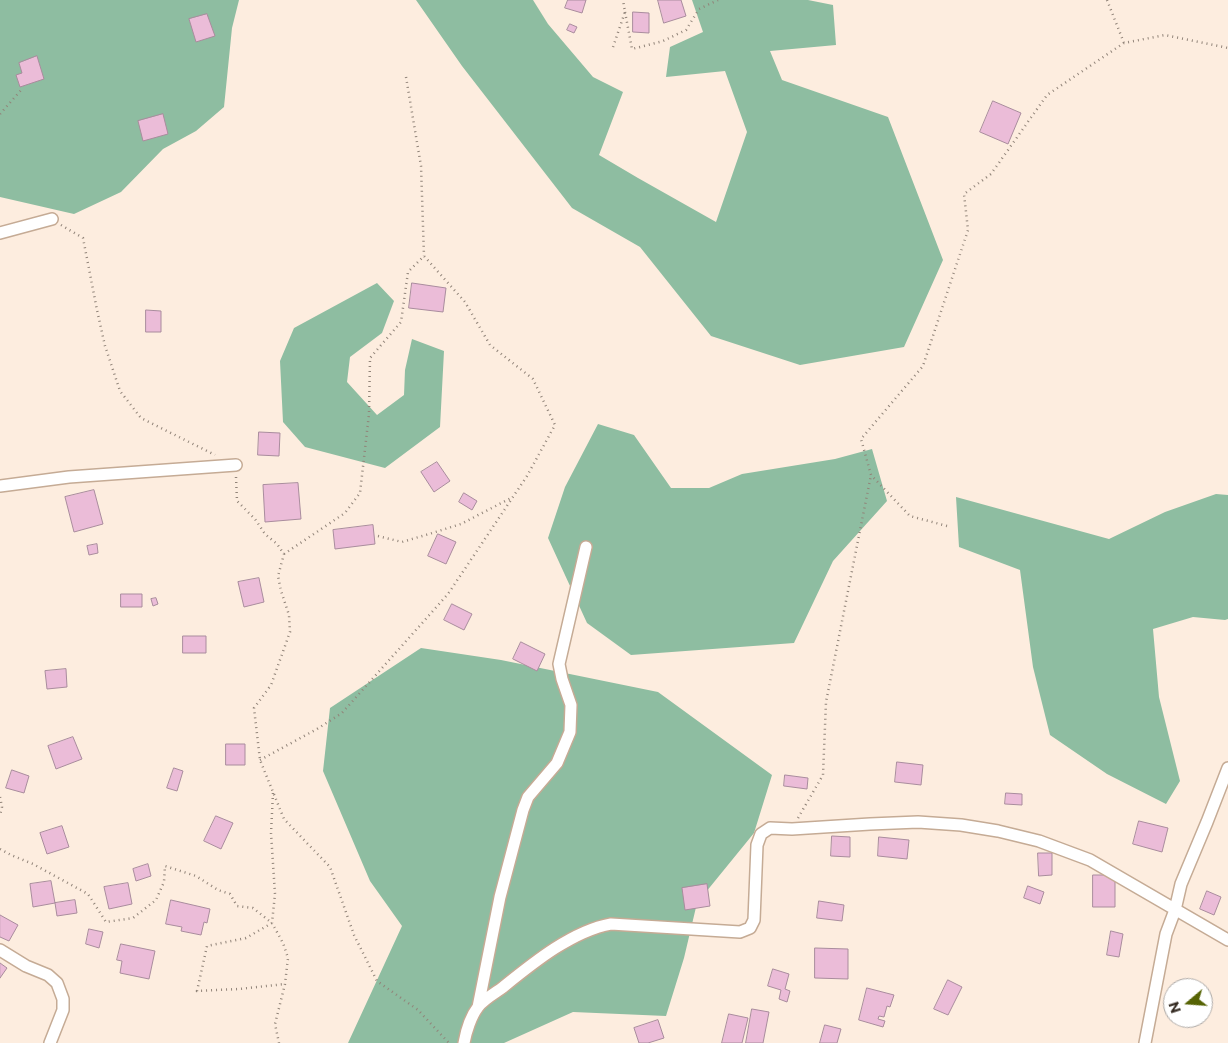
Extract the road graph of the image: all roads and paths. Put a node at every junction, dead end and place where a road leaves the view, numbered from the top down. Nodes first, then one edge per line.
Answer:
1 (623, 0) edge
2 (718, 0) edge
3 (1107, 0) edge
4 (625, 12) junction
5 (1124, 43) junction
6 (613, 48) dead end
7 (1228, 48) edge
8 (406, 78) dead end
9 (22, 89) dead end
10 (0, 114) edge
11 (52, 219) joint
12 (0, 233) edge
13 (424, 256) junction
14 (236, 465) junction
15 (871, 475) junction
16 (0, 486) edge
17 (512, 497) junction
18 (947, 526) dead end
19 (378, 536) dead end
20 (586, 547) dead end
21 (284, 554) junction
22 (260, 760) junction
23 (1228, 768) edge
24 (273, 792) junction
25 (0, 797) edge
26 (0, 815) edge
27 (792, 829) junction
28 (0, 849) edge
29 (1175, 910) junction
30 (272, 923) junction
31 (1228, 940) edge
32 (0, 950) edge
33 (285, 984) junction
34 (478, 1006) junction
35 (50, 1043) edge
36 (279, 1043) edge
37 (449, 1043) edge
38 (464, 1043) edge
39 (1145, 1043) edge

1 - 4 path
2 - 4 path
3 - 5 path
4 - 6 path
5 - 7 path
5 - 15 path
8 - 13 path
9 - 10 path
11 - 12 street
11 - 14 path
13 - 17 path
13 - 21 path
14 - 16 street
14 - 21 path
15 - 18 path
15 - 27 path
17 - 19 path
17 - 22 path
20 - 34 street
21 - 22 path
22 - 24 path
23 - 29 street
24 - 30 path
24 - 37 path
25 - 26 path
27 - 29 street
27 - 34 street
28 - 30 path
29 - 31 street
29 - 39 street
30 - 33 path
30 - 33 path
32 - 35 street
33 - 36 path
34 - 38 street

